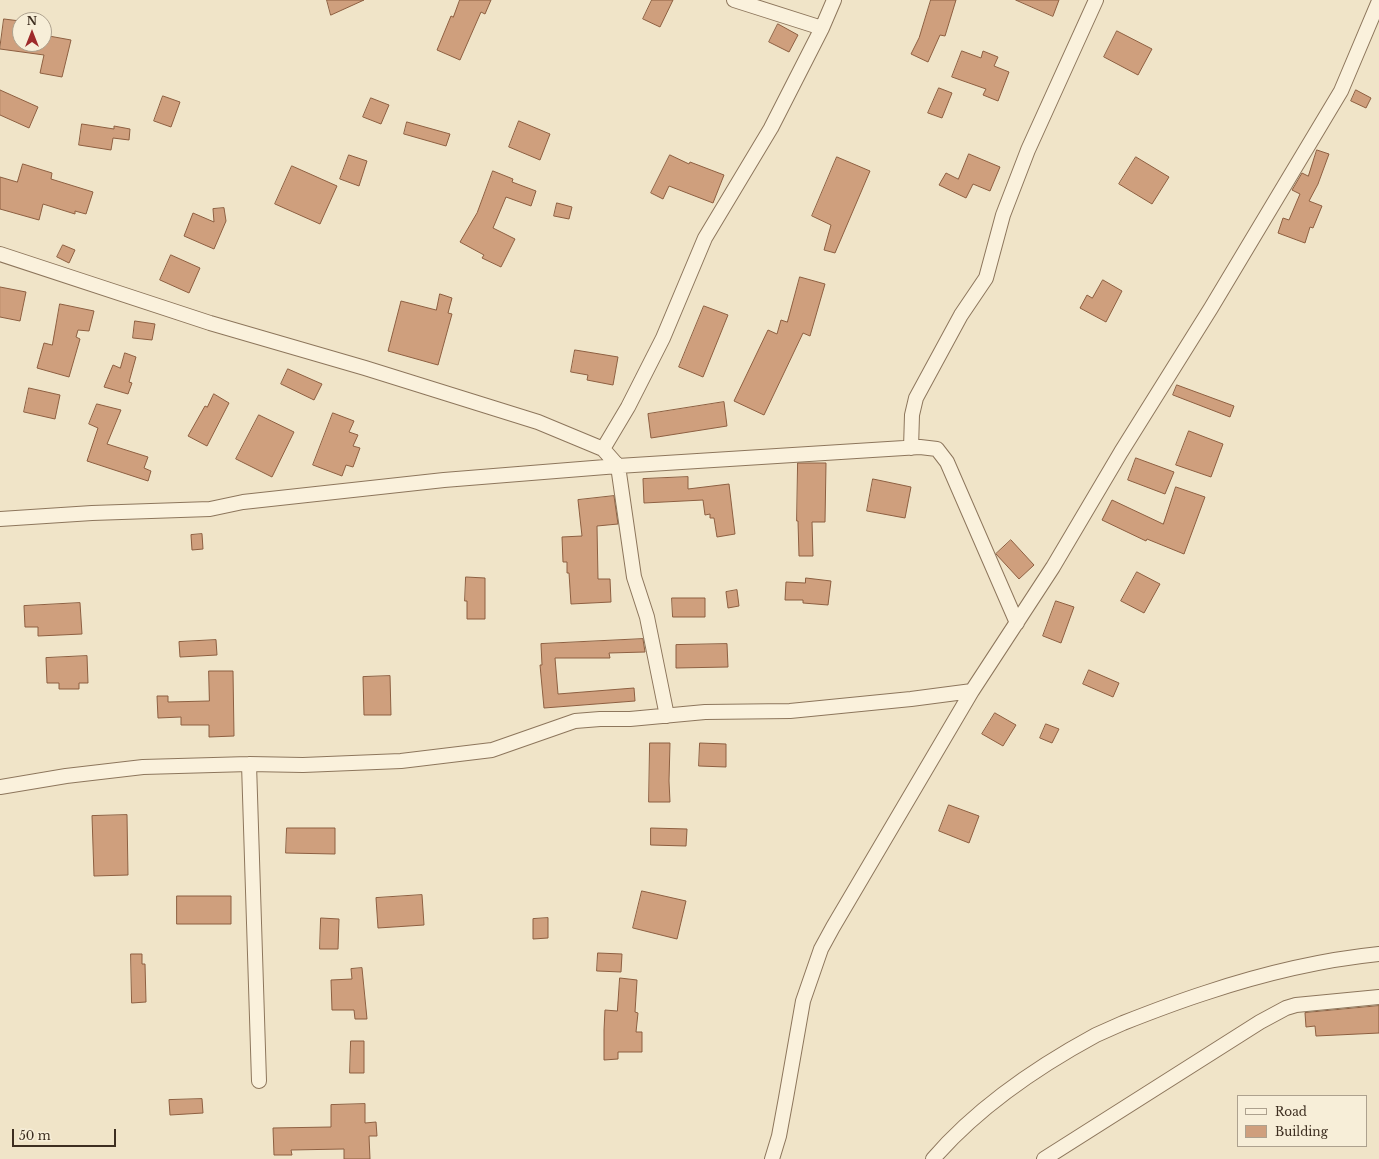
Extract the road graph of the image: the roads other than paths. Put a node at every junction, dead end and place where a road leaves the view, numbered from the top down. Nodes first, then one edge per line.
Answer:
1 (734, 0) edge
2 (834, 0) edge
3 (1096, 0) edge
4 (1379, 1) edge
5 (822, 28) junction
6 (0, 254) edge
7 (911, 448) junction
8 (603, 449) junction
9 (618, 466) junction
10 (0, 519) edge
11 (1016, 623) junction
12 (972, 691) junction
13 (667, 716) junction
14 (249, 764) junction
15 (0, 787) edge
16 (1379, 954) edge
17 (1379, 997) edge
18 (259, 1081) dead end
19 (772, 1159) edge
20 (933, 1159) edge
21 (1044, 1159) edge

1 - 5 street
2 - 5 street
3 - 7 street
4 - 11 street
5 - 8 street
6 - 8 street
7 - 9 street
7 - 11 street
8 - 9 street
9 - 10 street
9 - 13 street
11 - 12 street
12 - 13 street
12 - 19 street
13 - 14 street
14 - 15 street
14 - 18 street
16 - 20 street
17 - 21 street

